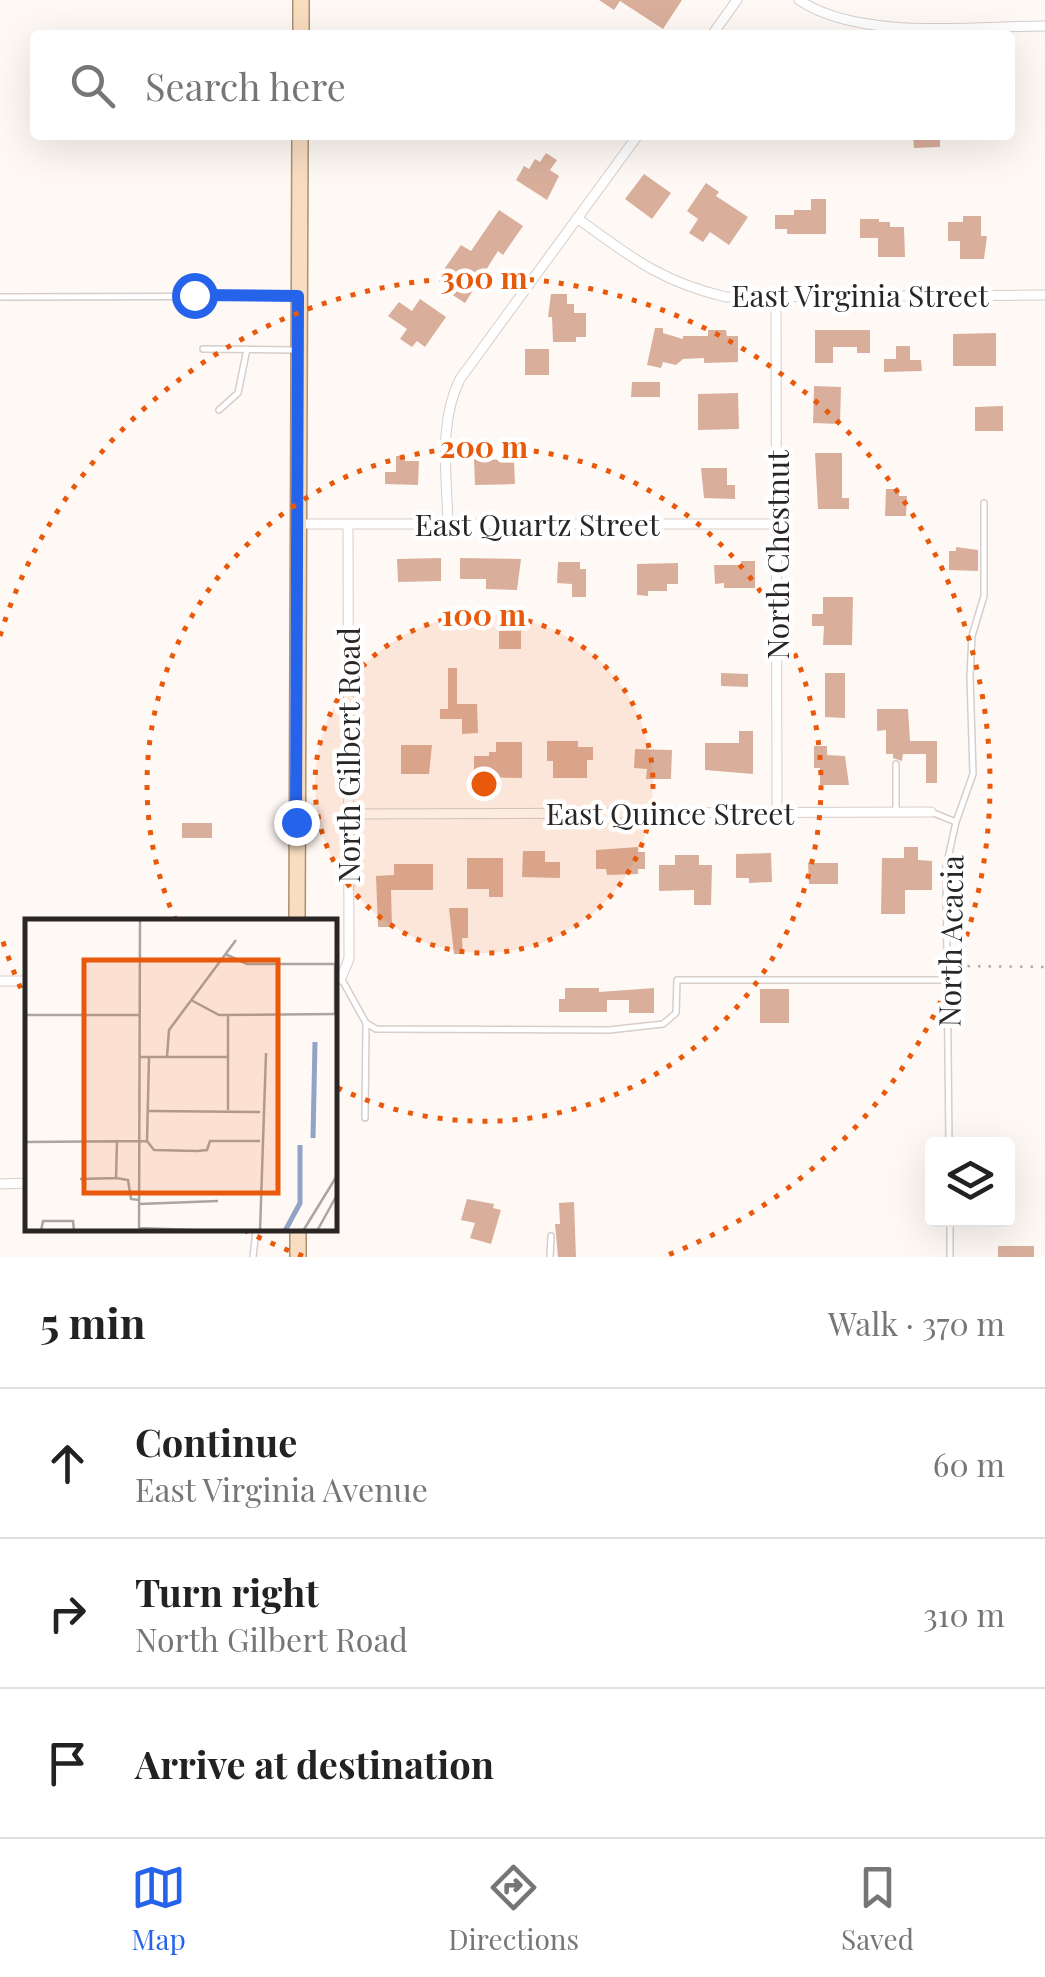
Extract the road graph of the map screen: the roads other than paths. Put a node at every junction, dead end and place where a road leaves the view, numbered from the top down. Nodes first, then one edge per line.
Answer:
1 (302, 0) edge
2 (737, 0) edge
3 (798, 0) edge
4 (1045, 26) edge
5 (301, 30) edge
6 (716, 30) edge
7 (300, 140) edge
8 (634, 140) edge
9 (577, 218) junction
10 (298, 296) junction
11 (1045, 296) edge
12 (0, 297) edge
13 (776, 297) junction
14 (203, 350) dead end
15 (248, 350) junction
16 (298, 350) junction
17 (219, 410) dead end
18 (984, 503) dead end
19 (296, 524) junction
20 (348, 524) junction
21 (448, 524) junction
22 (776, 524) junction
23 (896, 764) dead end
24 (896, 812) junction
25 (932, 812) joint
26 (777, 813) junction
27 (348, 814) junction
28 (956, 822) junction
29 (297, 919) edge
30 (338, 980) edge
31 (946, 980) junction
32 (366, 1023) junction
33 (365, 1118) dead end
34 (949, 1137) edge
35 (25, 1183) edge
36 (0, 1184) edge
37 (950, 1227) edge
38 (256, 1232) edge
39 (551, 1236) dead end
40 (254, 1257) edge
41 (550, 1257) edge
42 (950, 1257) edge

1 - 5 main road
2 - 6 street
3 - 4 street
7 - 10 main road, North Gilbert Road
8 - 9 street
9 - 13 street, East Virginia Street
9 - 21 street
10 - 12 lane
10 - 16 main road, North Gilbert Road
11 - 13 street, East Virginia Street
13 - 22 street, North Chestnut
14 - 15 lane
15 - 16 lane
15 - 17 lane
16 - 19 main road, North Gilbert Road
18 - 28 lane, North Acacia
19 - 20 street, East Quartz Street
19 - 29 main road, North Gilbert Road
20 - 21 street, East Quartz Street
20 - 27 street, North Gilbert Road
21 - 22 street, East Quartz Street
22 - 26 street, North Chestnut
23 - 24 lane
24 - 25 street, East Quince Street
24 - 26 street, East Quince Street
25 - 28 lane
26 - 27 street, East Quince Street
27 - 30 street, North Gilbert Road
28 - 31 lane, North Acacia
30 - 32 lane
31 - 32 lane
31 - 34 lane, North Acacia
32 - 33 lane
35 - 36 street
37 - 42 lane
38 - 40 lane
39 - 41 lane

